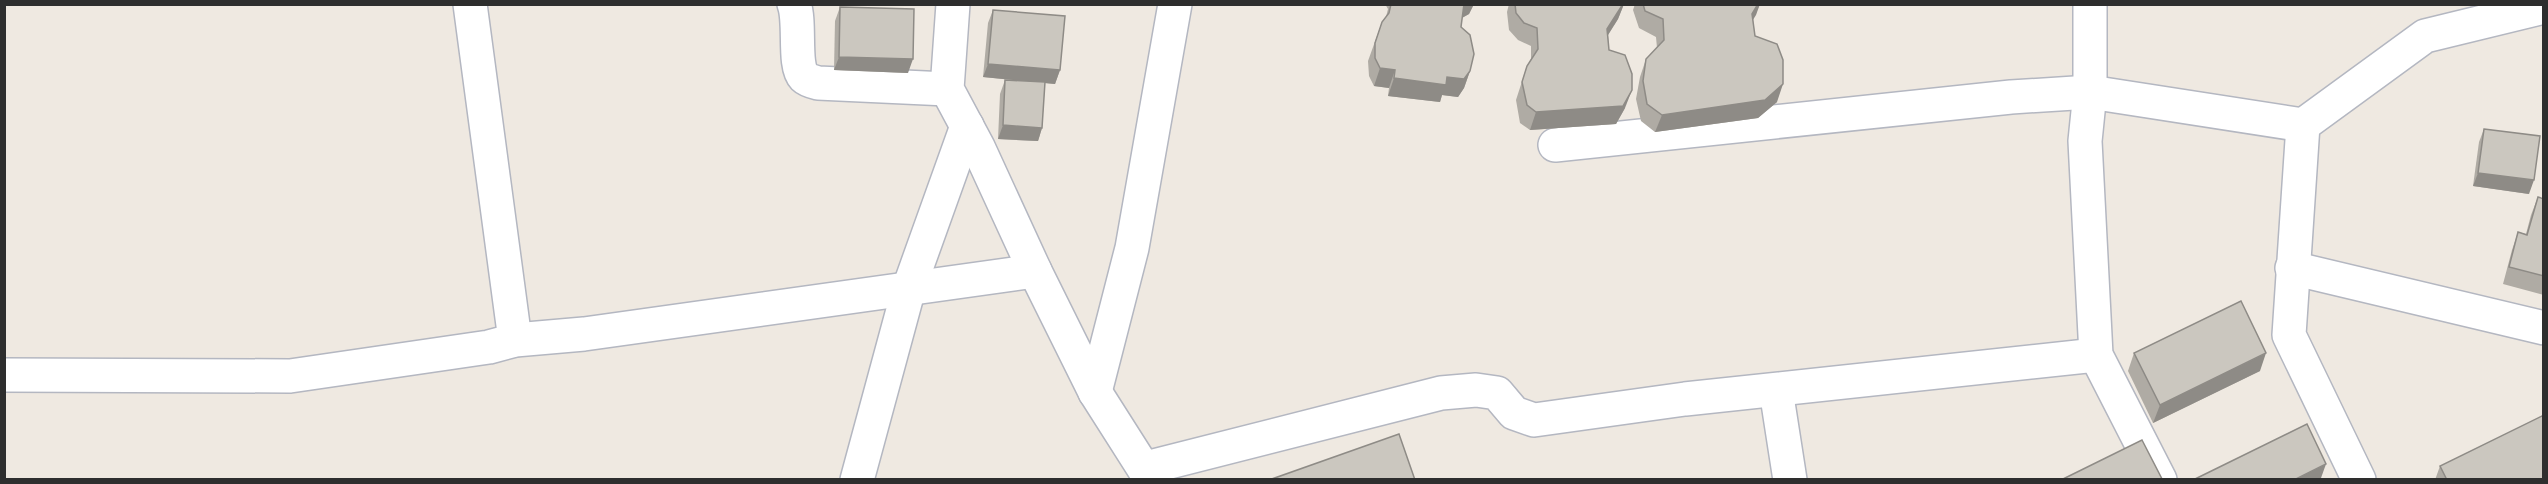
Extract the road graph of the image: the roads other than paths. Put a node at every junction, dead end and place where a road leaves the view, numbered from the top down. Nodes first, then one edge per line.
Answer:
1 (470, 4) edge
2 (794, 4) edge
3 (953, 4) edge
4 (1175, 4) edge
5 (2090, 4) edge
6 (2530, 6) edge
7 (947, 89) junction
8 (2090, 92) junction
9 (2303, 125) junction
10 (967, 126) junction
11 (1555, 145) dead end
12 (2292, 268) junction
13 (1035, 271) junction
14 (909, 288) junction
15 (2544, 328) edge
16 (515, 340) junction
17 (2096, 355) junction
18 (4, 375) edge
19 (1776, 390) junction
20 (1095, 392) junction
21 (1149, 474) edge
22 (856, 480) edge
23 (1790, 480) edge
24 (2160, 480) edge
25 (2360, 480) edge

1 - 16 street
2 - 7 street
3 - 7 street
4 - 20 street
5 - 8 street
6 - 9 street
7 - 10 street
8 - 9 street
8 - 11 street
8 - 17 street
9 - 12 street
10 - 13 street
10 - 14 street
12 - 15 street
12 - 25 street
13 - 14 street
13 - 20 street
14 - 16 street
14 - 22 street
16 - 18 street
17 - 19 street
17 - 24 street
19 - 21 street
19 - 23 street
20 - 21 street

